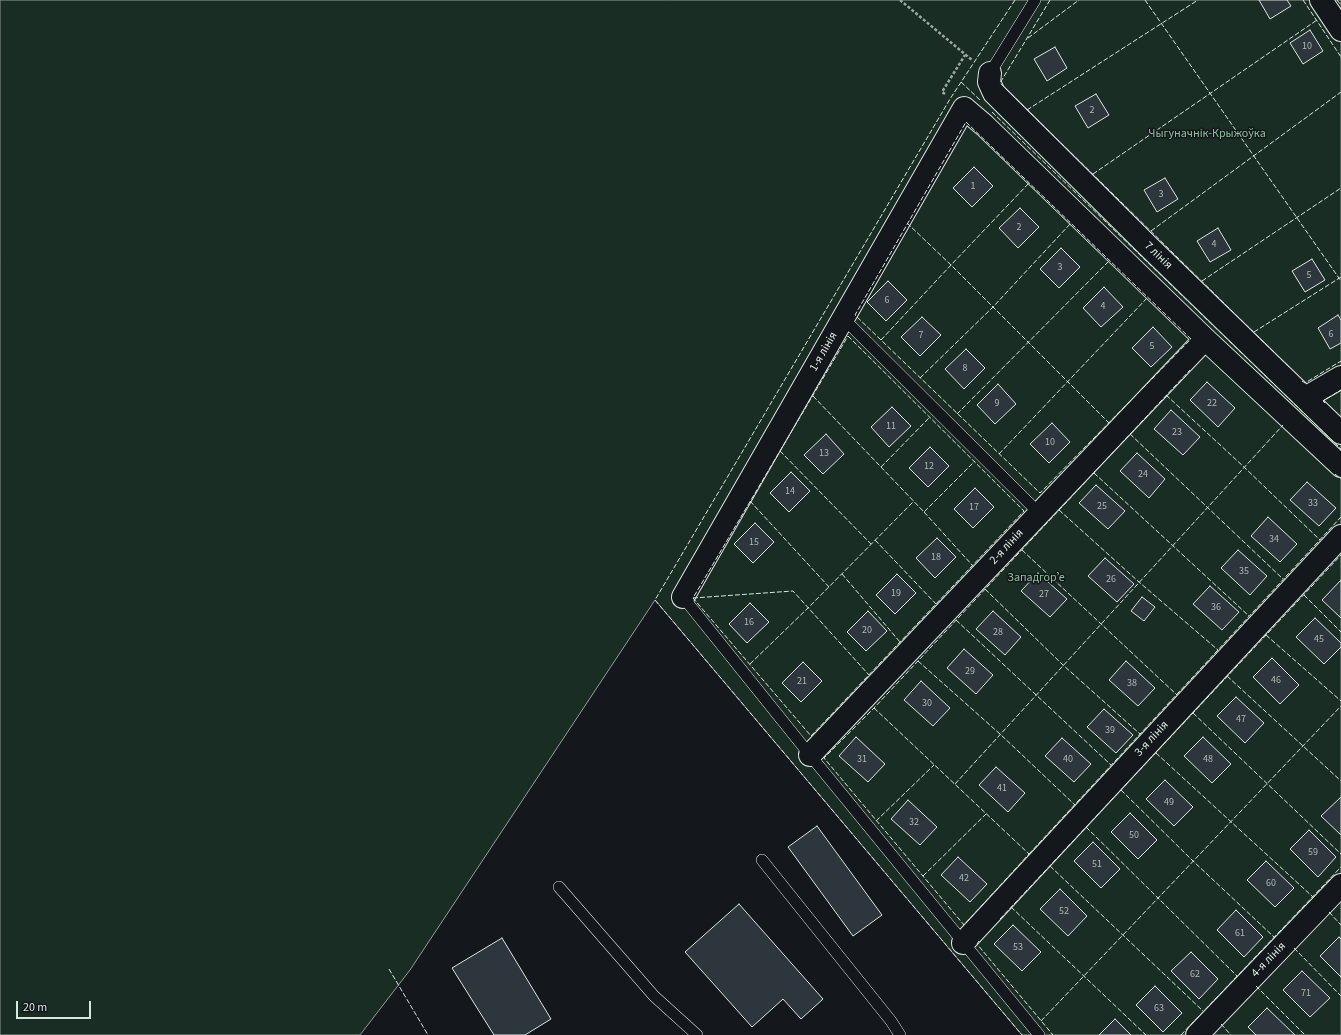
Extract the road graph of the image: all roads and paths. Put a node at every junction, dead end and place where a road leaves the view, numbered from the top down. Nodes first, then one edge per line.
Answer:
1 (900, 0) edge
2 (1035, 0) edge
3 (1321, 0) edge
4 (1341, 30) edge
5 (965, 55) junction
6 (992, 83) junction
7 (964, 108) junction
8 (981, 123) junction
9 (843, 318) junction
10 (1204, 339) junction
11 (1341, 377) edge
12 (1305, 398) junction
13 (1341, 433) edge
14 (1341, 466) edge
15 (1039, 513) junction
16 (1341, 536) edge
17 (683, 597) joint
18 (810, 755) junction
19 (762, 860) dead end
20 (1341, 884) edge
21 (559, 887) dead end
22 (963, 943) junction
23 (697, 1035) edge
24 (900, 1035) edge
25 (1039, 1035) edge
26 (1197, 1035) edge

1 - 5 path
2 - 6 lane
3 - 4 street
5 - 6 path
5 - 7 path
6 - 8 street
6 - 12 street, 7 лінія
7 - 8 street
7 - 9 street, 1-я лінія
8 - 10 street
9 - 15 lane
9 - 17 street, 1-я лінія
10 - 14 street
10 - 15 street, 2-я лінія
11 - 12 street
12 - 13 street, 7 лінія
15 - 18 street, 2-я лінія
16 - 22 street, 3-я лінія
17 - 18 lane
18 - 22 lane
19 - 24 lane
20 - 26 street, 4-я лінія
21 - 23 lane
22 - 25 lane

